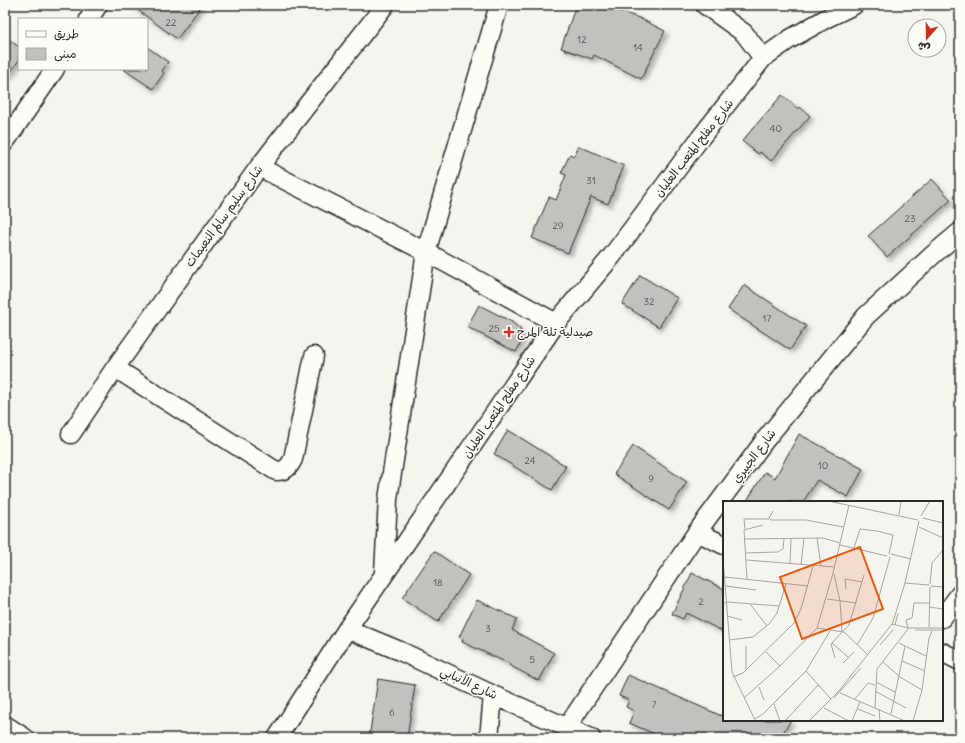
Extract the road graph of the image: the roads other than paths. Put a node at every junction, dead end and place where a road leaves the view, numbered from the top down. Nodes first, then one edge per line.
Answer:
1 (98, 5) edge
2 (385, 5) edge
3 (499, 5) edge
4 (705, 5) edge
5 (854, 5) edge
6 (90, 18) edge
7 (764, 58) junction
8 (54, 70) edge
9 (5, 142) edge
10 (259, 167) junction
11 (960, 232) edge
12 (426, 252) junction
13 (556, 323) junction
14 (314, 356) dead end
15 (115, 368) junction
16 (71, 434) dead end
17 (698, 532) junction
18 (723, 544) edge
19 (384, 573) junction
20 (960, 594) edge
21 (943, 617) edge
22 (347, 629) junction
23 (943, 652) edge
24 (960, 661) edge
25 (493, 695) junction
26 (5, 725) edge
27 (567, 726) junction
28 (25, 738) edge
29 (276, 738) edge
30 (489, 738) edge
31 (591, 738) edge

1 - 6 street
2 - 10 street, شارع سليم سالم النعيمات
3 - 12 street
4 - 7 street
5 - 7 street, شارع مفلح المتعب العليان
7 - 13 street, شارع مفلح المتعب العليان
8 - 9 street
10 - 12 street
10 - 15 street, شارع سليم سالم النعيمات
11 - 17 street, شارع الجبيري
12 - 13 street
12 - 19 street
13 - 19 street, شارع مفلح المتعب العليان
14 - 15 street
15 - 16 street, شارع سليم سالم النعيمات
17 - 18 street
17 - 27 street, شارع الجبيري
19 - 22 street, شارع مفلح المتعب العليان
20 - 21 street
22 - 25 street, شارع الأنبابي
22 - 29 street, شارع مفلح المتعب العليان
23 - 24 street
25 - 27 street, شارع الأنبابي
25 - 30 street
26 - 28 street
27 - 31 street, شارع الأنبابي

